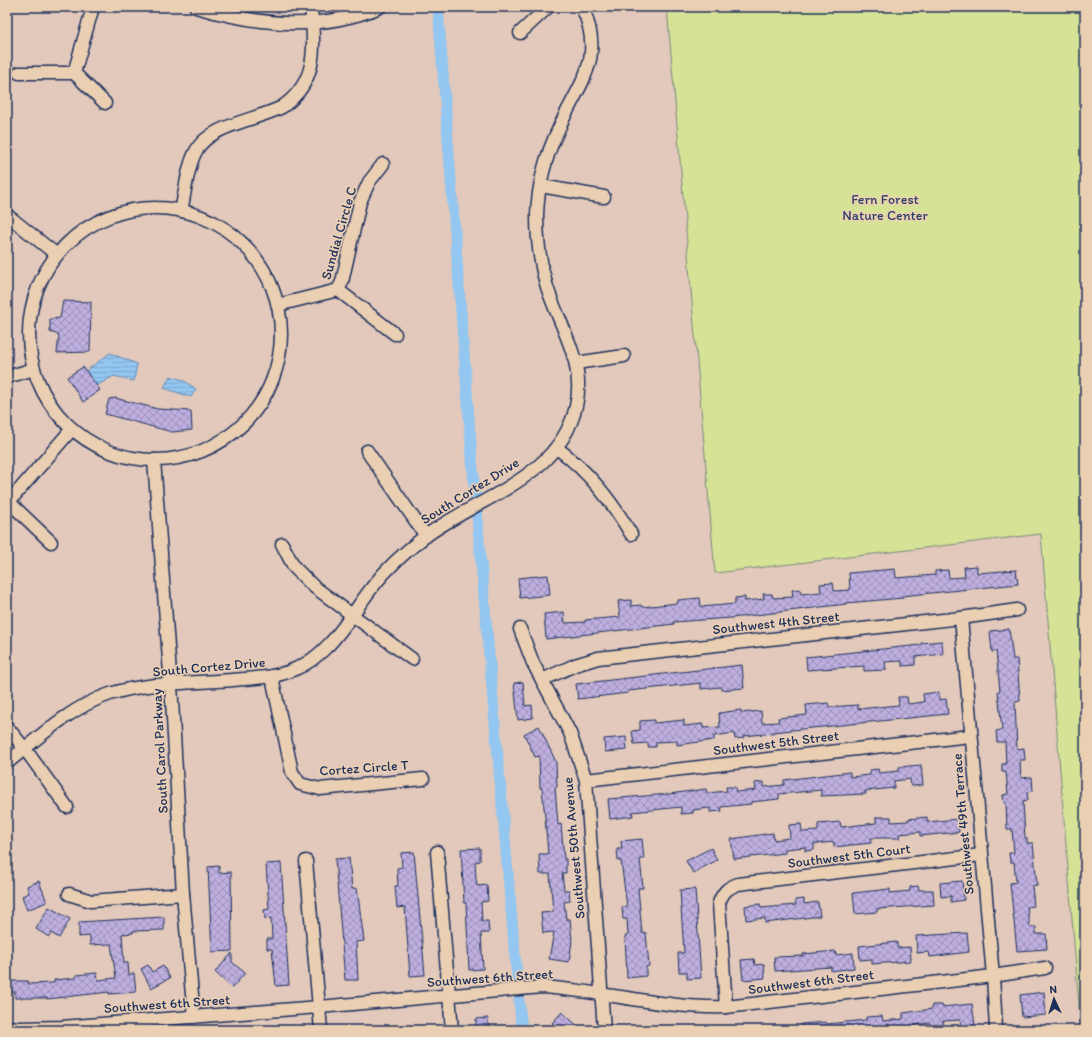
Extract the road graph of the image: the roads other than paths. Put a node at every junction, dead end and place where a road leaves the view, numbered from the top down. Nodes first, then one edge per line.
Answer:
1 (93, 7) edge
2 (196, 7) edge
3 (311, 7) edge
4 (380, 7) edge
5 (548, 7) edge
6 (582, 7) edge
7 (312, 22) junction
8 (520, 32) dead end
9 (19, 73) dead end
10 (74, 73) junction
11 (105, 103) dead end
12 (383, 164) dead end
13 (541, 186) junction
14 (604, 197) dead end
15 (181, 211) junction
16 (7, 215) edge
17 (57, 255) junction
18 (338, 290) junction
19 (278, 305) junction
20 (395, 334) dead end
21 (624, 356) dead end
22 (576, 363) junction
23 (34, 369) junction
24 (7, 378) edge
25 (72, 429) junction
26 (557, 448) junction
27 (367, 451) dead end
28 (154, 460) junction
29 (8, 503) edge
30 (632, 534) dead end
31 (426, 536) junction
32 (51, 542) dead end
33 (282, 544) dead end
34 (1017, 610) dead end
35 (352, 614) junction
36 (961, 618) junction
37 (520, 629) dead end
38 (412, 659) dead end
39 (272, 677) junction
40 (542, 680) junction
41 (171, 685) junction
42 (7, 727) edge
43 (970, 736) junction
44 (25, 749) junction
45 (7, 763) edge
46 (423, 779) dead end
47 (586, 780) junction
48 (67, 807) dead end
49 (437, 852) dead end
50 (981, 855) junction
51 (306, 861) dead end
52 (70, 894) dead end
53 (183, 894) junction
54 (1045, 968) dead end
55 (993, 976) junction
56 (601, 993) junction
57 (449, 996) junction
58 (726, 1007) junction
59 (319, 1008) junction
60 (194, 1017) junction
61 (7, 1027) edge
62 (996, 1028) dead end
63 (321, 1030) edge
64 (452, 1030) edge
65 (604, 1030) edge

1 - 10 street
2 - 7 street
3 - 7 street
4 - 7 street
5 - 8 street
6 - 13 street, South Cortez Drive
7 - 15 street
9 - 10 street
10 - 11 street
12 - 18 street, Sundial Circle C
13 - 14 street
13 - 22 street, South Cortez Drive
15 - 17 street
15 - 19 street
16 - 17 street
17 - 23 street
18 - 19 street, Sundial Circle C
18 - 20 street, Sundial Circle C
19 - 28 street
21 - 22 street
22 - 26 street, South Cortez Drive
23 - 24 street
23 - 25 street
25 - 28 street
25 - 29 street
26 - 30 street
26 - 31 street, South Cortez Drive
27 - 31 street
28 - 41 street, South Carol Parkway
29 - 32 street
31 - 35 street, South Cortez Drive
33 - 35 street
34 - 36 street, Southwest 4th Street
35 - 38 street
35 - 39 street, South Cortez Drive
36 - 40 street, Southwest 4th Street
36 - 43 street, Southwest 49th Terrace
37 - 40 street, Southwest 50th Avenue
39 - 41 street, South Cortez Drive
39 - 46 street, Cortez Circle T
40 - 47 street, Southwest 50th Avenue
41 - 44 street, South Cortez Drive
41 - 53 street, South Carol Parkway
42 - 44 street
43 - 47 street, Southwest 5th Street
43 - 50 street, Southwest 49th Terrace
44 - 45 street, South Cortez Drive
44 - 48 street
47 - 56 street, Southwest 50th Avenue
49 - 57 street
50 - 55 street, Southwest 49th Terrace
50 - 58 street, Southwest 5th Court
51 - 59 street
52 - 53 street
53 - 60 street, South Carol Parkway
54 - 55 street, Southwest 6th Street
55 - 58 street, Southwest 6th Street
55 - 62 street, Southwest 49th Terrace
56 - 57 street, Southwest 6th Street
56 - 58 street, Southwest 6th Street
56 - 65 street, Southwest 50th Avenue
57 - 59 street, Southwest 6th Street
57 - 64 street
59 - 60 street, Southwest 6th Street
59 - 63 street
60 - 61 street, Southwest 6th Street

